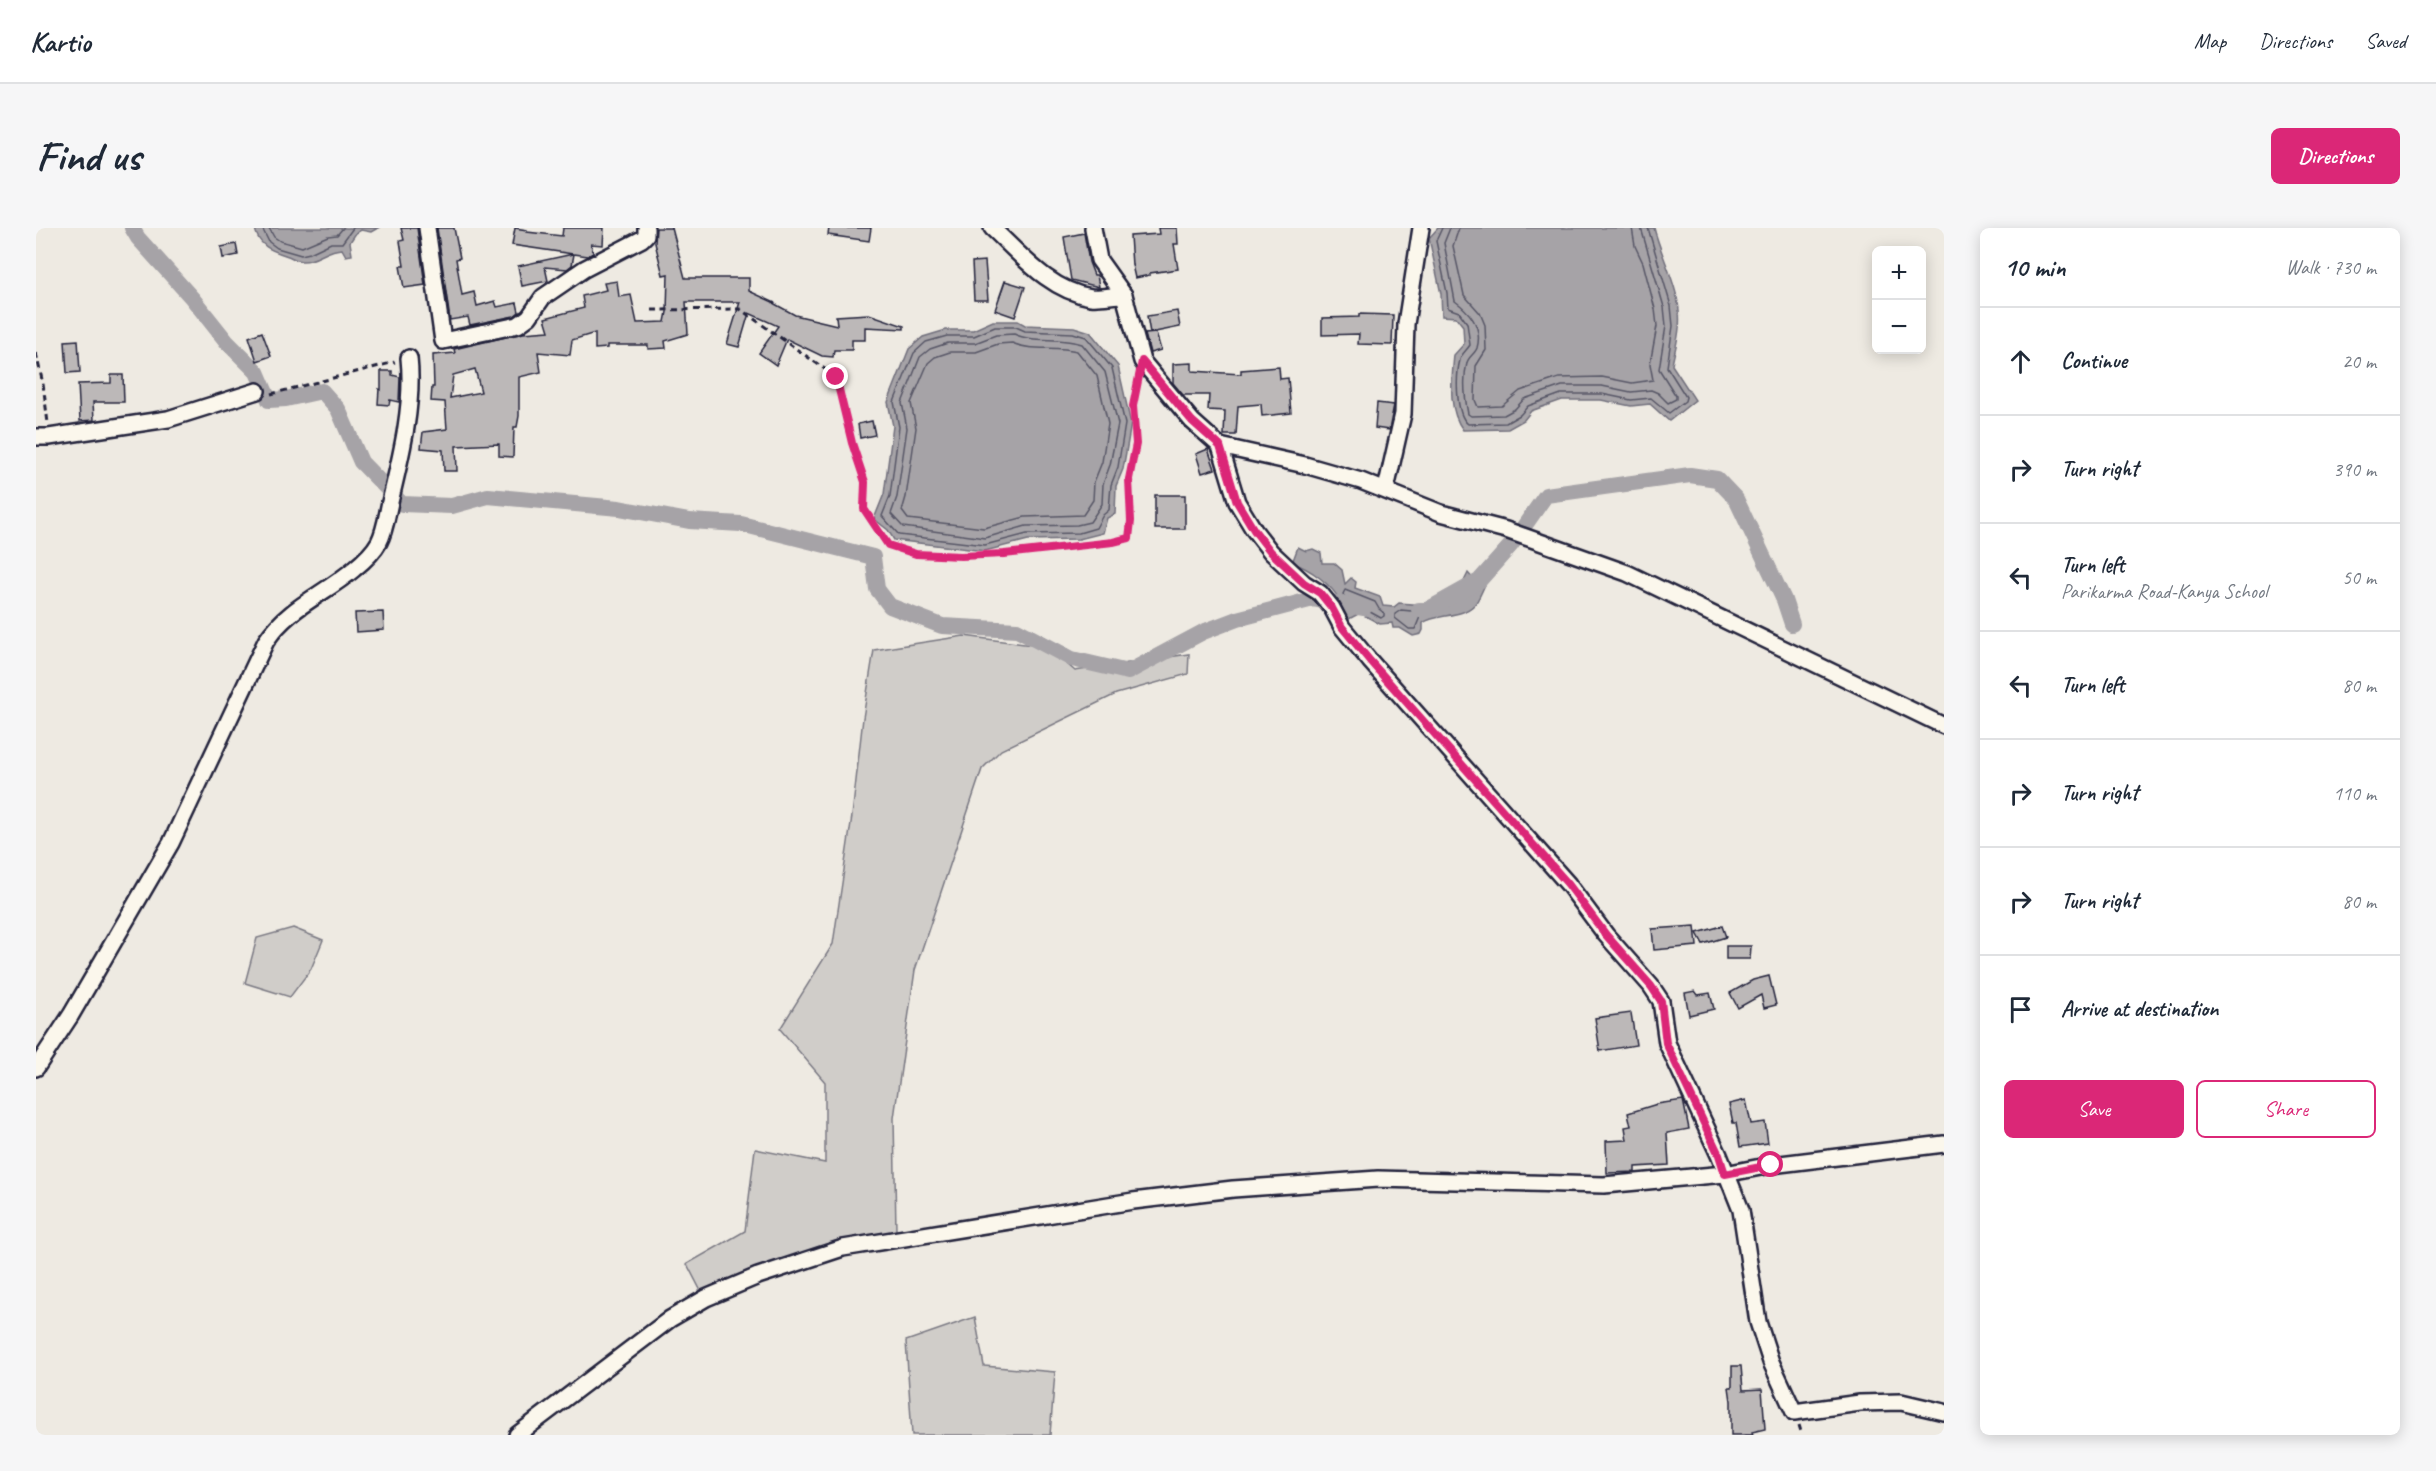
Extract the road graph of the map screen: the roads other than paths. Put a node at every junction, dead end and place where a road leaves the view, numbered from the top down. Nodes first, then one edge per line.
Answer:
1 (428, 228) edge
2 (646, 228) edge
3 (992, 228) edge
4 (1093, 228) edge
5 (1421, 228) edge
6 (1124, 295) junction
7 (409, 358) road end
8 (263, 392) road end
9 (43, 437) edge
10 (1220, 446) junction
11 (1386, 489) junction
12 (1944, 726) edge
13 (36, 1068) edge
14 (1944, 1144) edge
15 (1725, 1174) junction
16 (1944, 1412) edge
17 (517, 1435) edge

1 - 2 street
3 - 6 street
4 - 6 street
5 - 11 street
6 - 10 street
7 - 13 street
8 - 9 street
10 - 11 street
10 - 15 street
11 - 12 street
14 - 15 street
15 - 16 street
15 - 17 street

